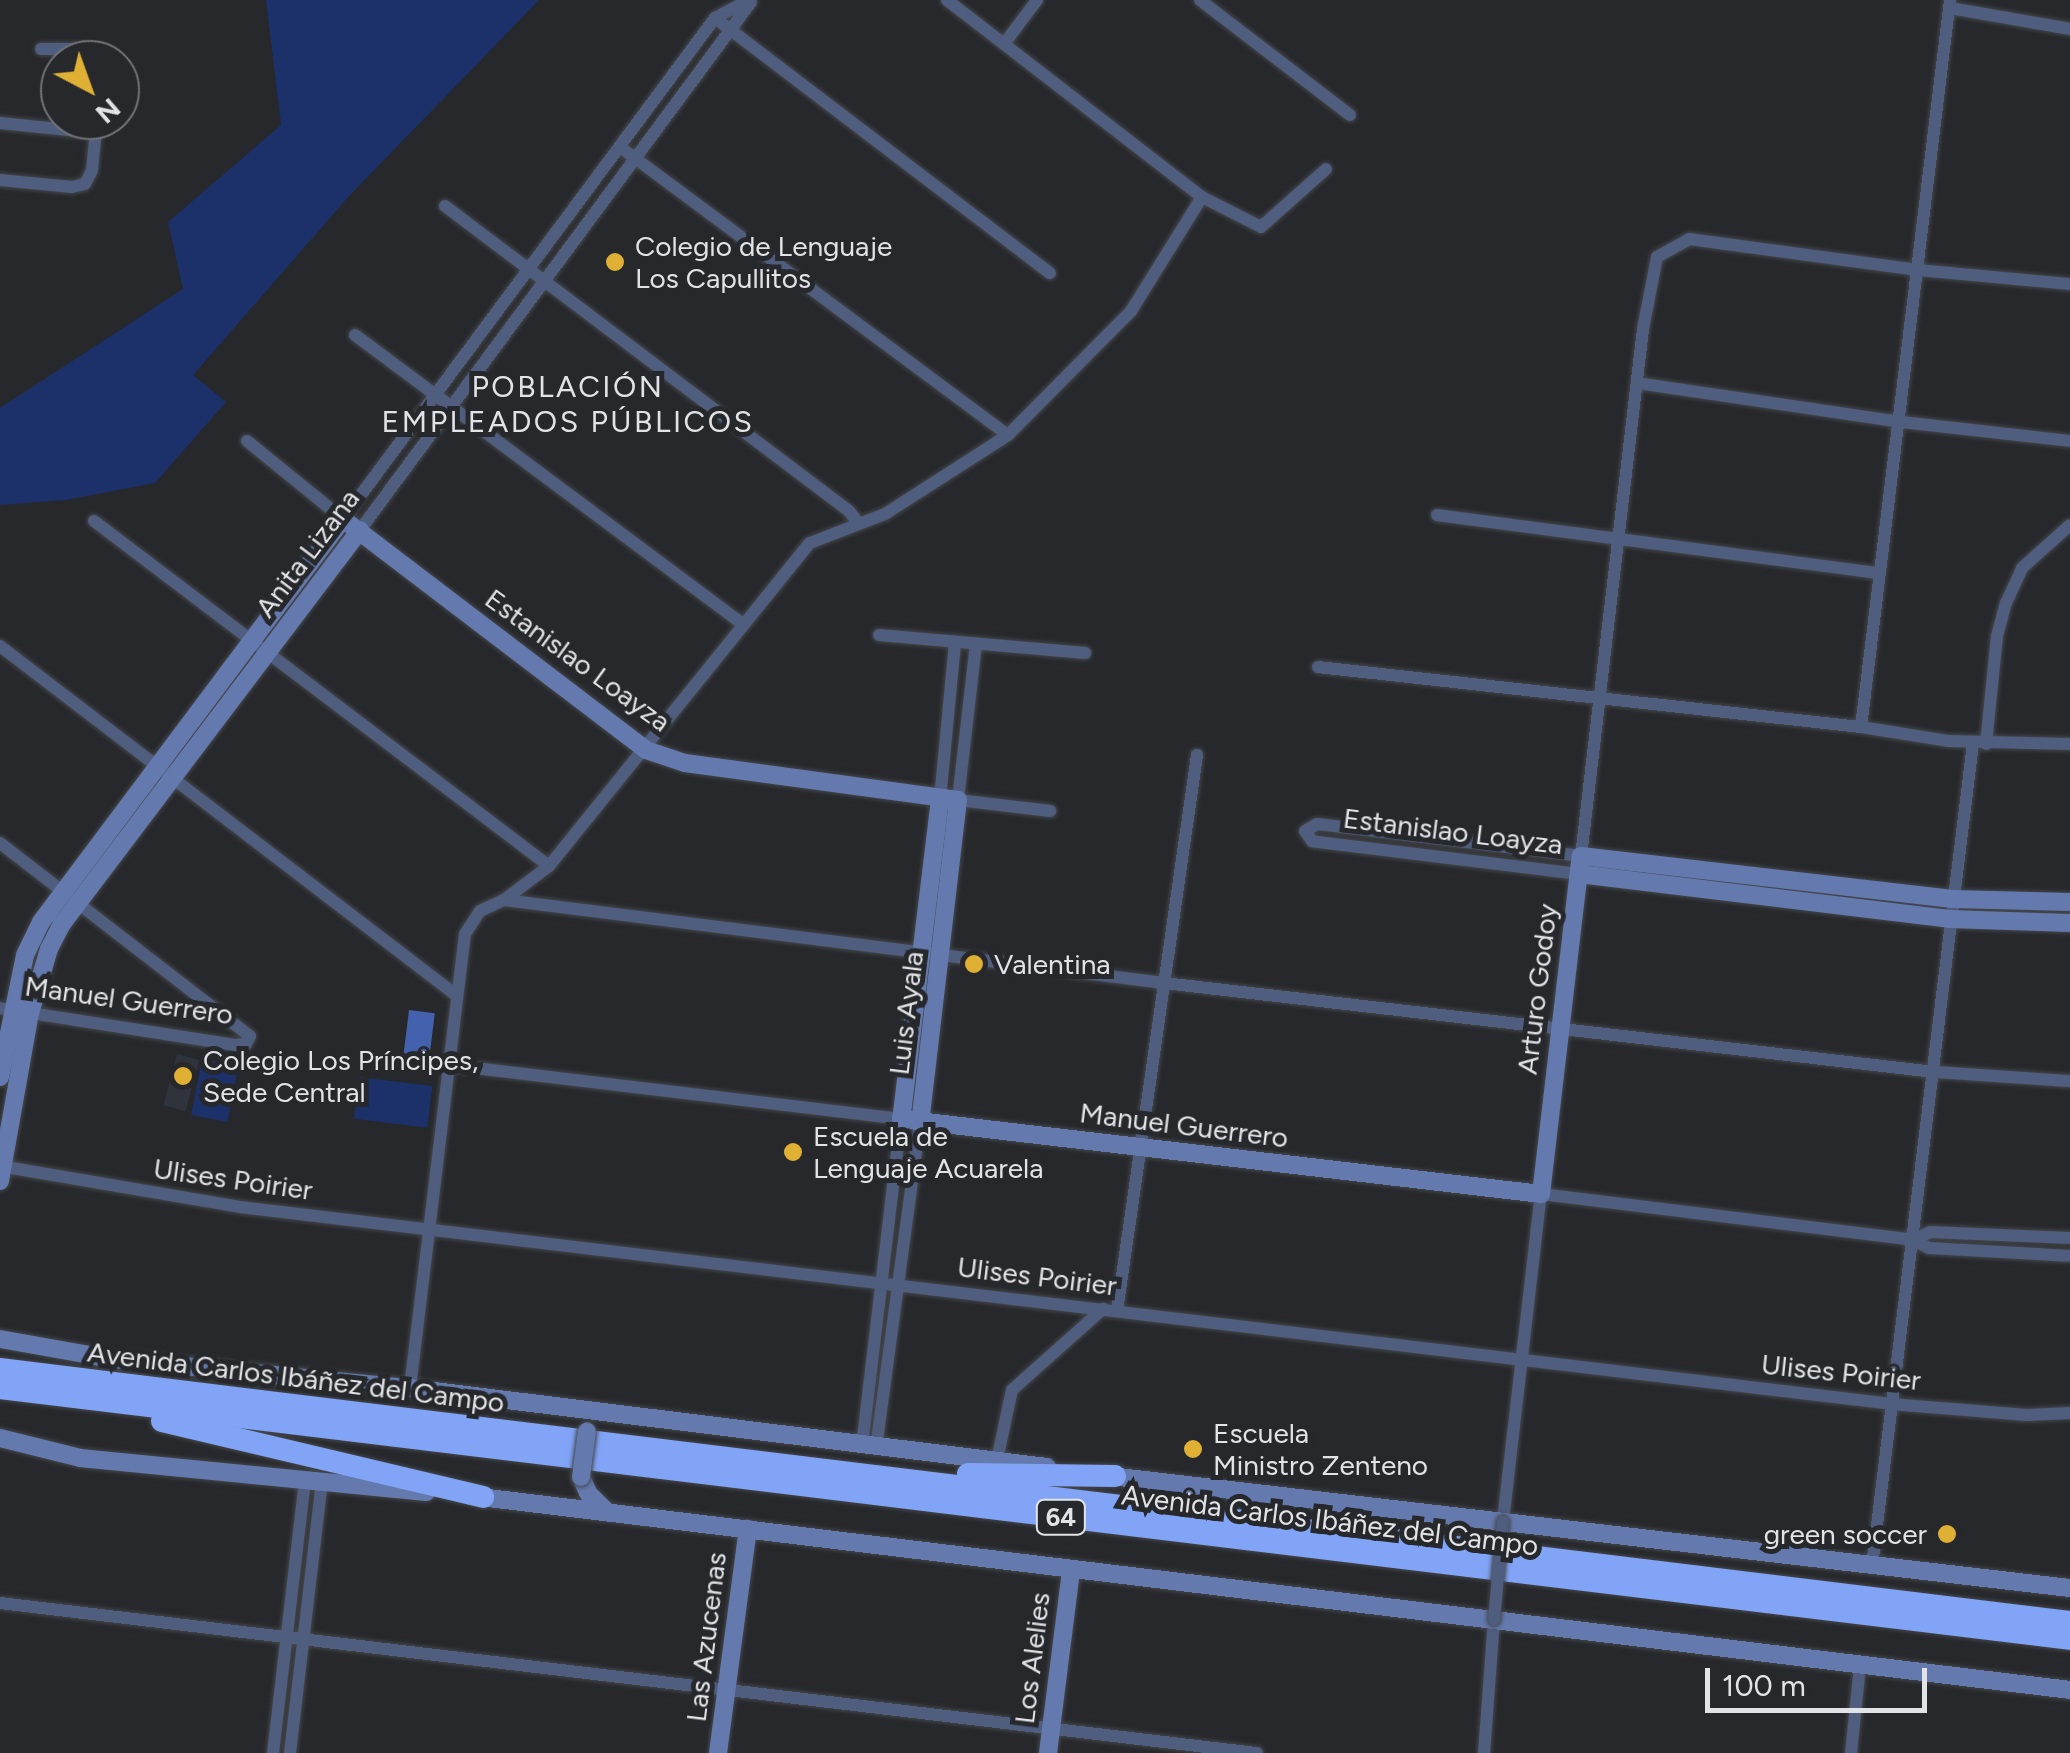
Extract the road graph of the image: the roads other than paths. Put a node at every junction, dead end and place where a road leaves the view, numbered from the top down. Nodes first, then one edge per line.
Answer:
1 (751, 0) edge
2 (948, 0) edge
3 (1038, 0) edge
4 (1200, 0) edge
5 (1950, 4) edge
6 (715, 18) junction
7 (2070, 29) edge
8 (730, 31) junction
9 (1004, 44) junction
10 (1350, 114) dead end
11 (0, 124) edge
12 (40, 125) edge
13 (95, 140) edge
14 (620, 147) junction
15 (637, 160) junction
16 (1326, 168) dead end
17 (0, 180) edge
18 (1202, 197) junction
19 (445, 206) dead end
20 (530, 270) junction
21 (1918, 270) junction
22 (1050, 272) dead end
23 (546, 282) junction
24 (2070, 284) edge
25 (355, 335) dead end
26 (1637, 383) junction
27 (436, 395) junction
28 (452, 406) junction
29 (1901, 422) junction
30 (1008, 434) junction
31 (2070, 441) edge
32 (246, 442) dead end
33 (1437, 515) dead end
34 (343, 519) junction
35 (94, 521) dead end
36 (859, 524) junction
37 (2070, 525) edge
38 (360, 530) junction
39 (1620, 540) junction
40 (1878, 573) junction
41 (743, 624) junction
42 (880, 635) dead end
43 (955, 642) junction
44 (976, 644) junction
45 (0, 646) edge
46 (259, 647) junction
47 (1085, 653) dead end
48 (1318, 666) dead end
49 (1599, 698) junction
50 (1861, 727) junction
51 (1979, 743) junction
52 (2070, 744) edge
53 (646, 750) junction
54 (1197, 754) dead end
55 (158, 766) junction
56 (174, 778) junction
57 (949, 800) junction
58 (1050, 811) dead end
59 (0, 843) edge
60 (1580, 865) junction
61 (549, 866) junction
62 (62, 891) junction
63 (1953, 898) junction
64 (78, 902) junction
65 (498, 902) junction
66 (2070, 902) edge
67 (1950, 919) junction
68 (2070, 923) edge
69 (921, 954) junction
70 (940, 956) junction
71 (1164, 983) junction
72 (456, 995) junction
73 (14, 1010) edge
74 (1560, 1029) junction
75 (449, 1065) junction
76 (1934, 1072) junction
77 (0, 1077) edge
78 (2070, 1081) edge
79 (910, 1121) junction
80 (1143, 1148) junction
81 (1, 1171) edge
82 (1541, 1194) junction
83 (428, 1230) junction
84 (2070, 1238) edge
85 (1912, 1240) junction
86 (2070, 1256) edge
87 (880, 1284) junction
88 (899, 1285) junction
89 (1110, 1310) junction
90 (0, 1338) edge
91 (1519, 1359) junction
92 (0, 1369) edge
93 (0, 1388) edge
94 (410, 1388) junction
95 (51, 1396) junction
96 (1891, 1404) junction
97 (571, 1410) junction
98 (610, 1414) junction
99 (2070, 1414) edge
100 (587, 1431) junction
101 (0, 1438) edge
102 (869, 1447) junction
103 (997, 1460) junction
104 (844, 1473) junction
105 (1115, 1476) junction
106 (581, 1477) junction
107 (313, 1482) junction
108 (484, 1498) junction
109 (549, 1504) junction
110 (605, 1510) junction
111 (1503, 1521) junction
112 (748, 1529) junction
113 (1872, 1566) junction
114 (1071, 1570) junction
115 (2070, 1588) edge
116 (0, 1603) edge
117 (1494, 1620) junction
118 (2070, 1622) edge
119 (287, 1634) junction
120 (303, 1636) junction
121 (2070, 1640) edge
122 (1860, 1666) junction
123 (727, 1687) junction
124 (2070, 1690) edge
125 (1052, 1728) junction
126 (273, 1753) edge
127 (290, 1753) edge
128 (718, 1753) edge
129 (1048, 1753) edge
130 (1257, 1753) edge
131 (1484, 1753) edge
132 (1851, 1753) edge

1 - 6 street, Anita Lizana
1 - 8 street, Anita Lizana
2 - 9 street
3 - 9 street
4 - 10 street
5 - 7 street
5 - 21 street
6 - 8 street
6 - 14 street, Anita Lizana
8 - 15 street, Anita Lizana
8 - 22 street
9 - 18 street
11 - 12 street
13 - 17 street
14 - 15 street
14 - 20 street, Anita Lizana
15 - 23 street, Anita Lizana
15 - 30 street
16 - 18 street
18 - 30 street
19 - 20 street
20 - 23 street
20 - 27 street, Anita Lizana
21 - 24 street
21 - 26 street, Arturo Godoy
21 - 29 street
23 - 28 street, Anita Lizana
23 - 36 street
25 - 27 street
26 - 29 street
26 - 39 street, Arturo Godoy
27 - 28 street
27 - 34 street, Anita Lizana
28 - 38 street, Anita Lizana
28 - 41 street
29 - 31 street
29 - 40 street
30 - 36 street
32 - 34 street, Estanislao Loayza
33 - 39 street
34 - 38 street, Estanislao Loayza
34 - 46 street, Anita Lizana
35 - 46 street
36 - 41 street
37 - 51 street
38 - 46 street, Anita Lizana
38 - 53 street, Estanislao Loayza
39 - 40 street
39 - 49 street, Arturo Godoy
40 - 50 street
41 - 53 street
42 - 43 street
43 - 44 street
43 - 57 street, Luis Ayala
44 - 47 street
44 - 57 street, Luis Ayala
45 - 55 street
46 - 55 street, Anita Lizana
46 - 56 street, Anita Lizana
46 - 61 street
48 - 49 street
49 - 50 street
49 - 60 street, Arturo Godoy
50 - 51 street
51 - 52 street
51 - 63 street
53 - 57 street, Estanislao Loayza
53 - 61 street
54 - 71 street
55 - 56 street
55 - 62 street, Anita Lizana
56 - 64 street, Anita Lizana
56 - 72 street
57 - 58 street, Estanislao Loayza
57 - 69 street, Luis Ayala
57 - 70 street, Luis Ayala
59 - 62 street
60 - 60 street, Estanislao Loayza
60 - 63 street, Estanislao Loayza
60 - 67 street, Estanislao Loayza
60 - 74 street, Arturo Godoy
61 - 65 street
62 - 64 street
62 - 73 street, Anita Lizana
63 - 66 street, Estanislao Loayza
63 - 67 street
64 - 73 street, Anita Lizana
64 - 73 street, Manuel Guerrero
65 - 69 street
65 - 72 street
67 - 68 street, Estanislao Loayza
67 - 76 street
69 - 70 street
69 - 79 street, Luis Ayala
70 - 71 street
70 - 79 street, Luis Ayala
71 - 74 street
71 - 80 street
72 - 75 street
73 - 77 street, Anita Lizana
73 - 81 street, Anita Lizana
74 - 76 street
74 - 82 street, Arturo Godoy
75 - 79 street, Manuel Guerrero
75 - 83 street
76 - 78 street
76 - 85 street
79 - 80 street, Manuel Guerrero
79 - 87 street, Luis Ayala
79 - 88 street, Luis Ayala
80 - 82 street, Manuel Guerrero
80 - 89 street
81 - 83 street, Ulises Poirier
82 - 85 street, Manuel Guerrero
82 - 91 street, Arturo Godoy
83 - 87 street, Ulises Poirier
83 - 94 street
84 - 85 street, Manuel Guerrero
85 - 86 street, Manuel Guerrero
85 - 96 street
87 - 88 street, Ulises Poirier
87 - 102 street, Luis Ayala
88 - 89 street, Ulises Poirier
88 - 102 street, Luis Ayala
89 - 91 street, Ulises Poirier
89 - 103 street
90 - 94 street, Avenida Carlos Ibáñez del Campo
91 - 96 street, Ulises Poirier
91 - 111 street, Arturo Godoy
92 - 104 highway, Avenida Carlos Ibáñez del Campo / 64
93 - 95 highway, Avenida Carlos Ibáñez del Campo / 64
94 - 97 street, Avenida Carlos Ibáñez del Campo
95 - 108 highway
95 - 121 highway, Avenida Carlos Ibáñez del Campo / 64
96 - 99 street, Ulises Poirier
96 - 113 street
97 - 98 street, Avenida Carlos Ibáñez del Campo
97 - 100 street
98 - 100 street
98 - 102 street, Avenida Carlos Ibáñez del Campo
100 - 106 street, bridge
101 - 107 street
102 - 103 street, Avenida Carlos Ibáñez del Campo
103 - 105 street, Avenida Carlos Ibáñez del Campo
104 - 105 highway
104 - 118 highway, Avenida Carlos Ibáñez del Campo / 64
105 - 111 street, Avenida Carlos Ibáñez del Campo
106 - 109 street
106 - 110 street
107 - 108 street
107 - 119 street
107 - 120 street
108 - 109 street
109 - 110 street
110 - 112 street
111 - 113 street, Avenida Carlos Ibáñez del Campo
111 - 117 street, Arturo Godoy, bridge
112 - 114 street
112 - 123 street, Las Azucenas
113 - 115 street, Avenida Carlos Ibáñez del Campo
114 - 117 street
114 - 125 street, Los Alelies
116 - 119 street
117 - 122 street
117 - 131 street, Arturo Godoy
119 - 120 street
119 - 126 street
120 - 123 street
120 - 127 street
122 - 124 street
122 - 132 street
123 - 125 street
123 - 128 street, Las Azucenas
125 - 129 street, Los Alelies
125 - 130 street

